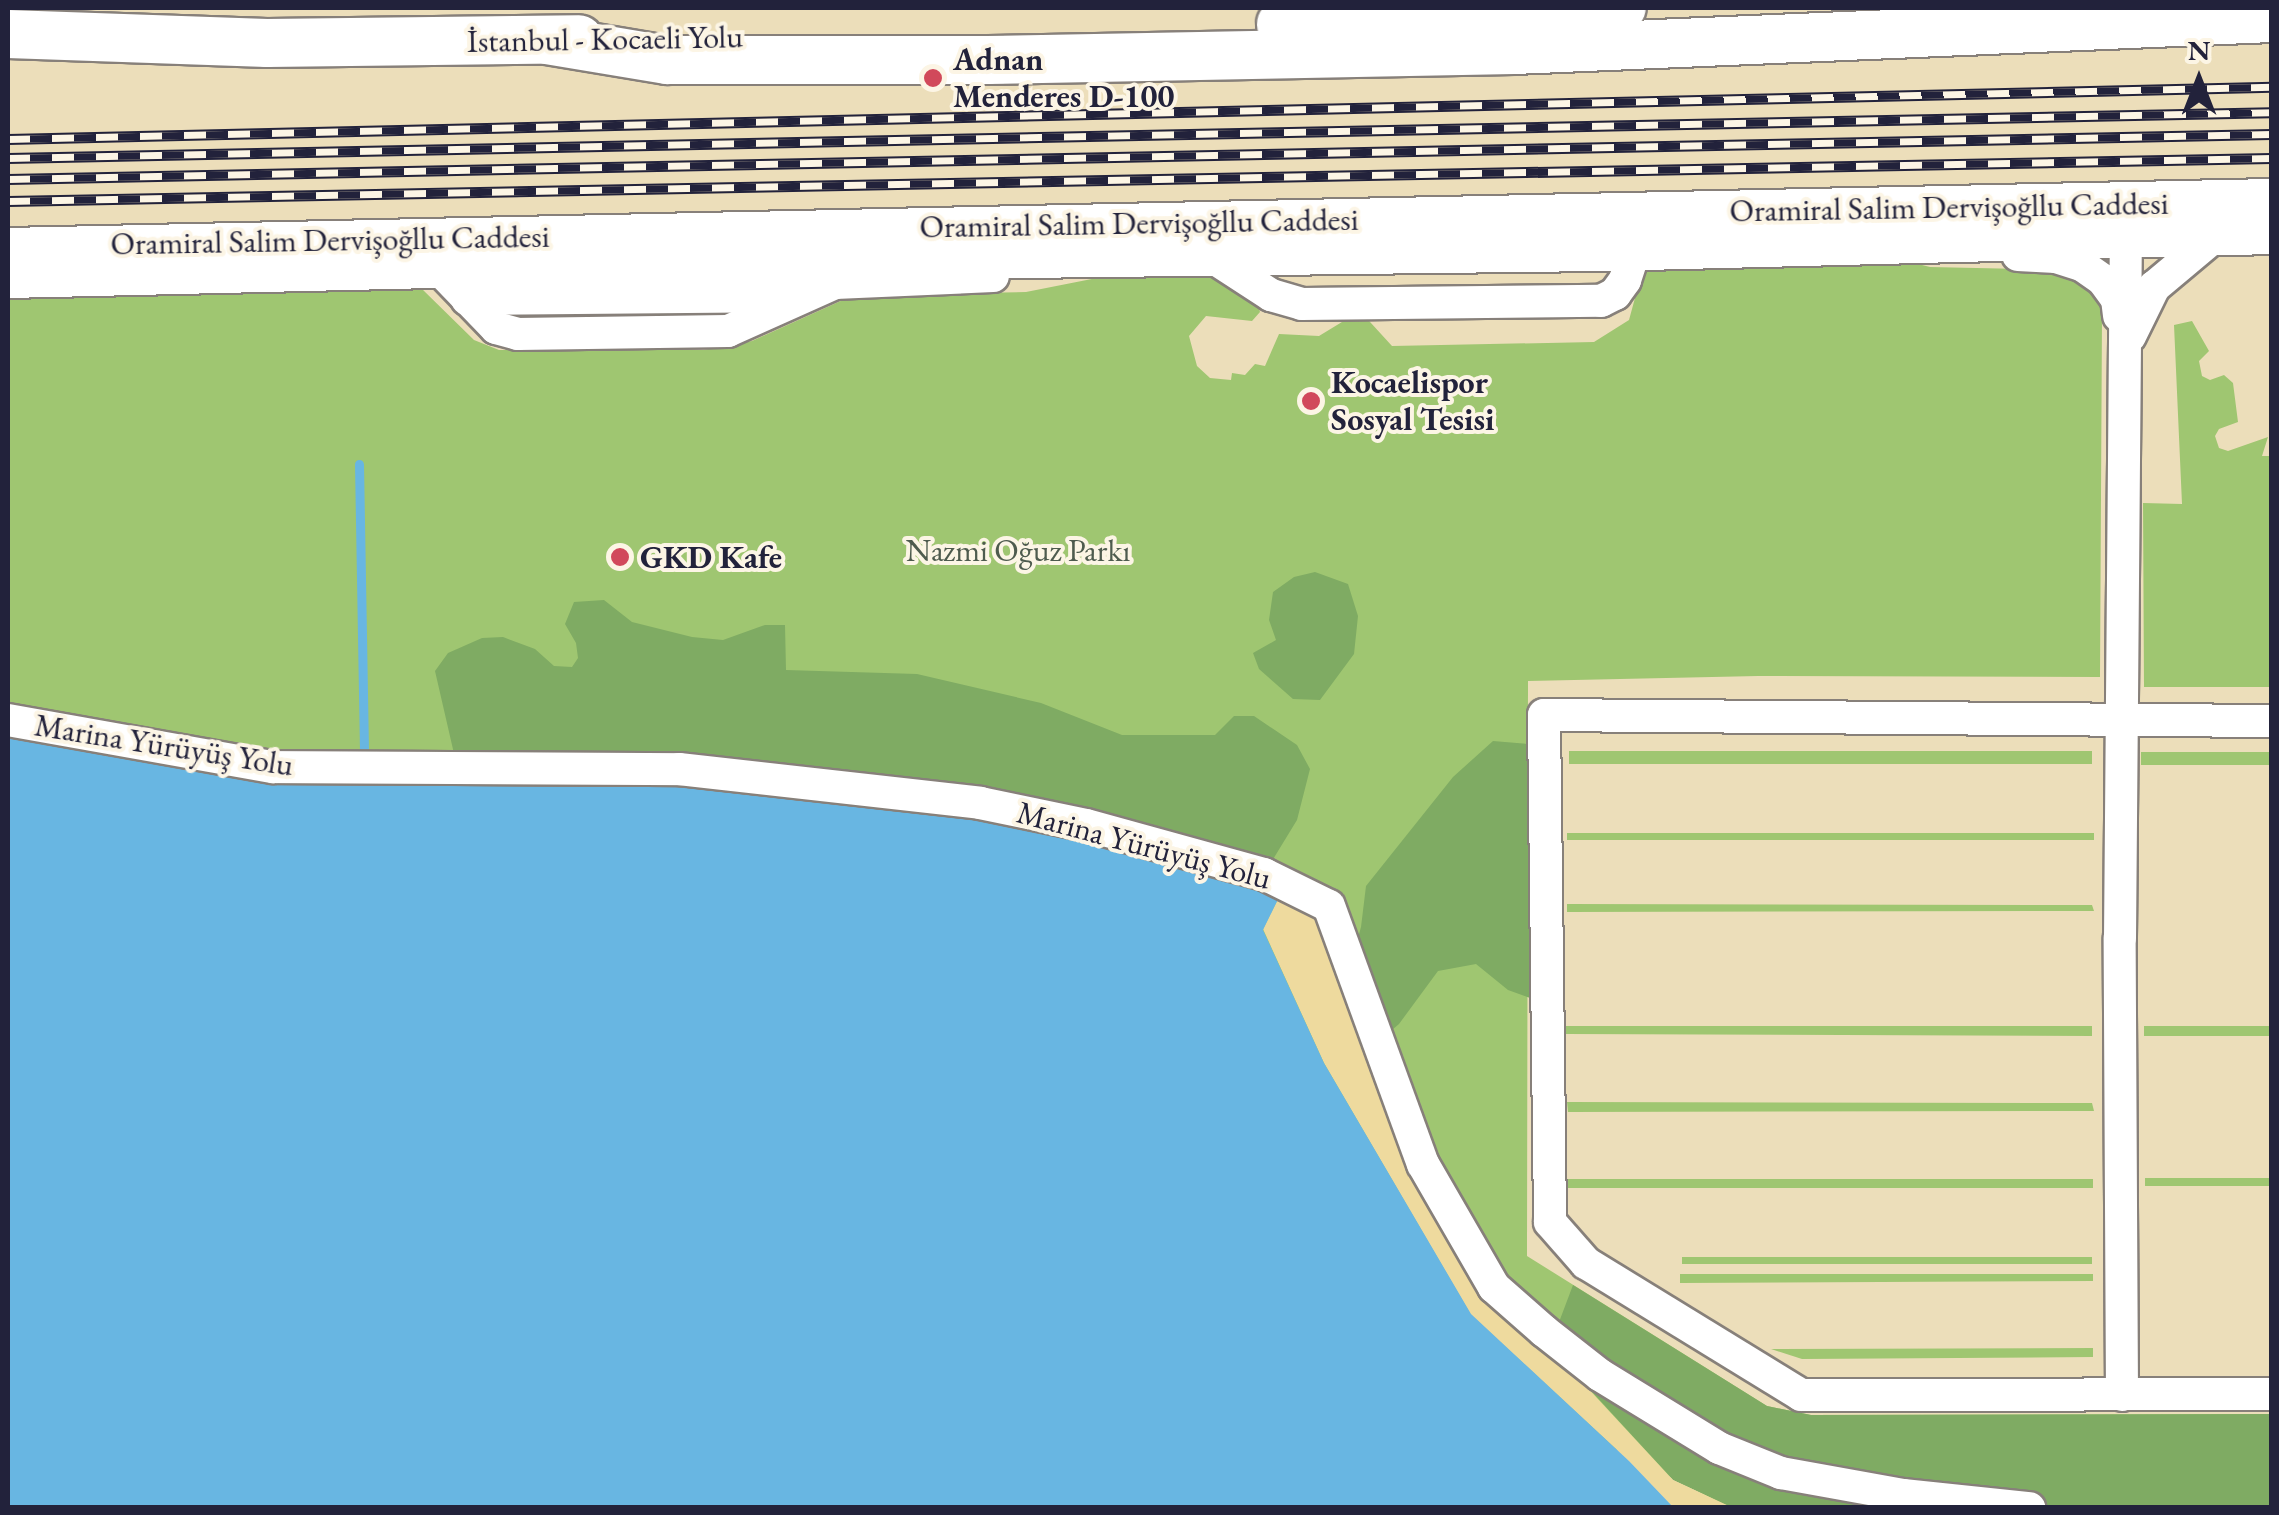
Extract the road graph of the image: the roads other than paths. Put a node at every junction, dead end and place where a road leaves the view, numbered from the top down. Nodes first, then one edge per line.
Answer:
1 (1622, 8) edge
2 (2272, 18) edge
3 (21, 37) edge
4 (547, 40) junction
5 (2272, 198) edge
6 (2126, 220) junction
7 (2272, 234) edge
8 (2216, 235) junction
9 (1942, 242) junction
10 (8, 248) edge
11 (1066, 258) junction
12 (439, 269) junction
13 (8, 278) edge
14 (2125, 350) junction
15 (8, 720) edge
16 (2122, 720) junction
17 (2272, 721) edge
18 (2272, 1394) edge
19 (2122, 1395) junction
20 (2030, 1508) edge

1 - 4 highway, İstanbul - Kocaeli Yolu
2 - 4 highway
3 - 4 highway, İstanbul - Kocaeli Yolu
5 - 6 main road, Oramiral Salim Dervişoğllu Caddesi
6 - 8 main road, Oramiral Salim Dervişoğllu Caddesi
6 - 9 main road, Oramiral Salim Dervişoğllu Caddesi
6 - 10 main road, Oramiral Salim Dervişoğllu Caddesi
6 - 14 street
7 - 8 main road, Oramiral Salim Dervişoğllu Caddesi
8 - 14 street
9 - 11 main road, Oramiral Salim Dervişoğllu Caddesi
9 - 14 street
11 - 12 main road, Oramiral Salim Dervişoğllu Caddesi
11 - 12 street
12 - 13 main road, Oramiral Salim Dervişoğllu Caddesi
14 - 16 street
15 - 20 street, Marina Yürüyüş Yolu
16 - 17 street
16 - 19 street
16 - 19 street
18 - 19 street

